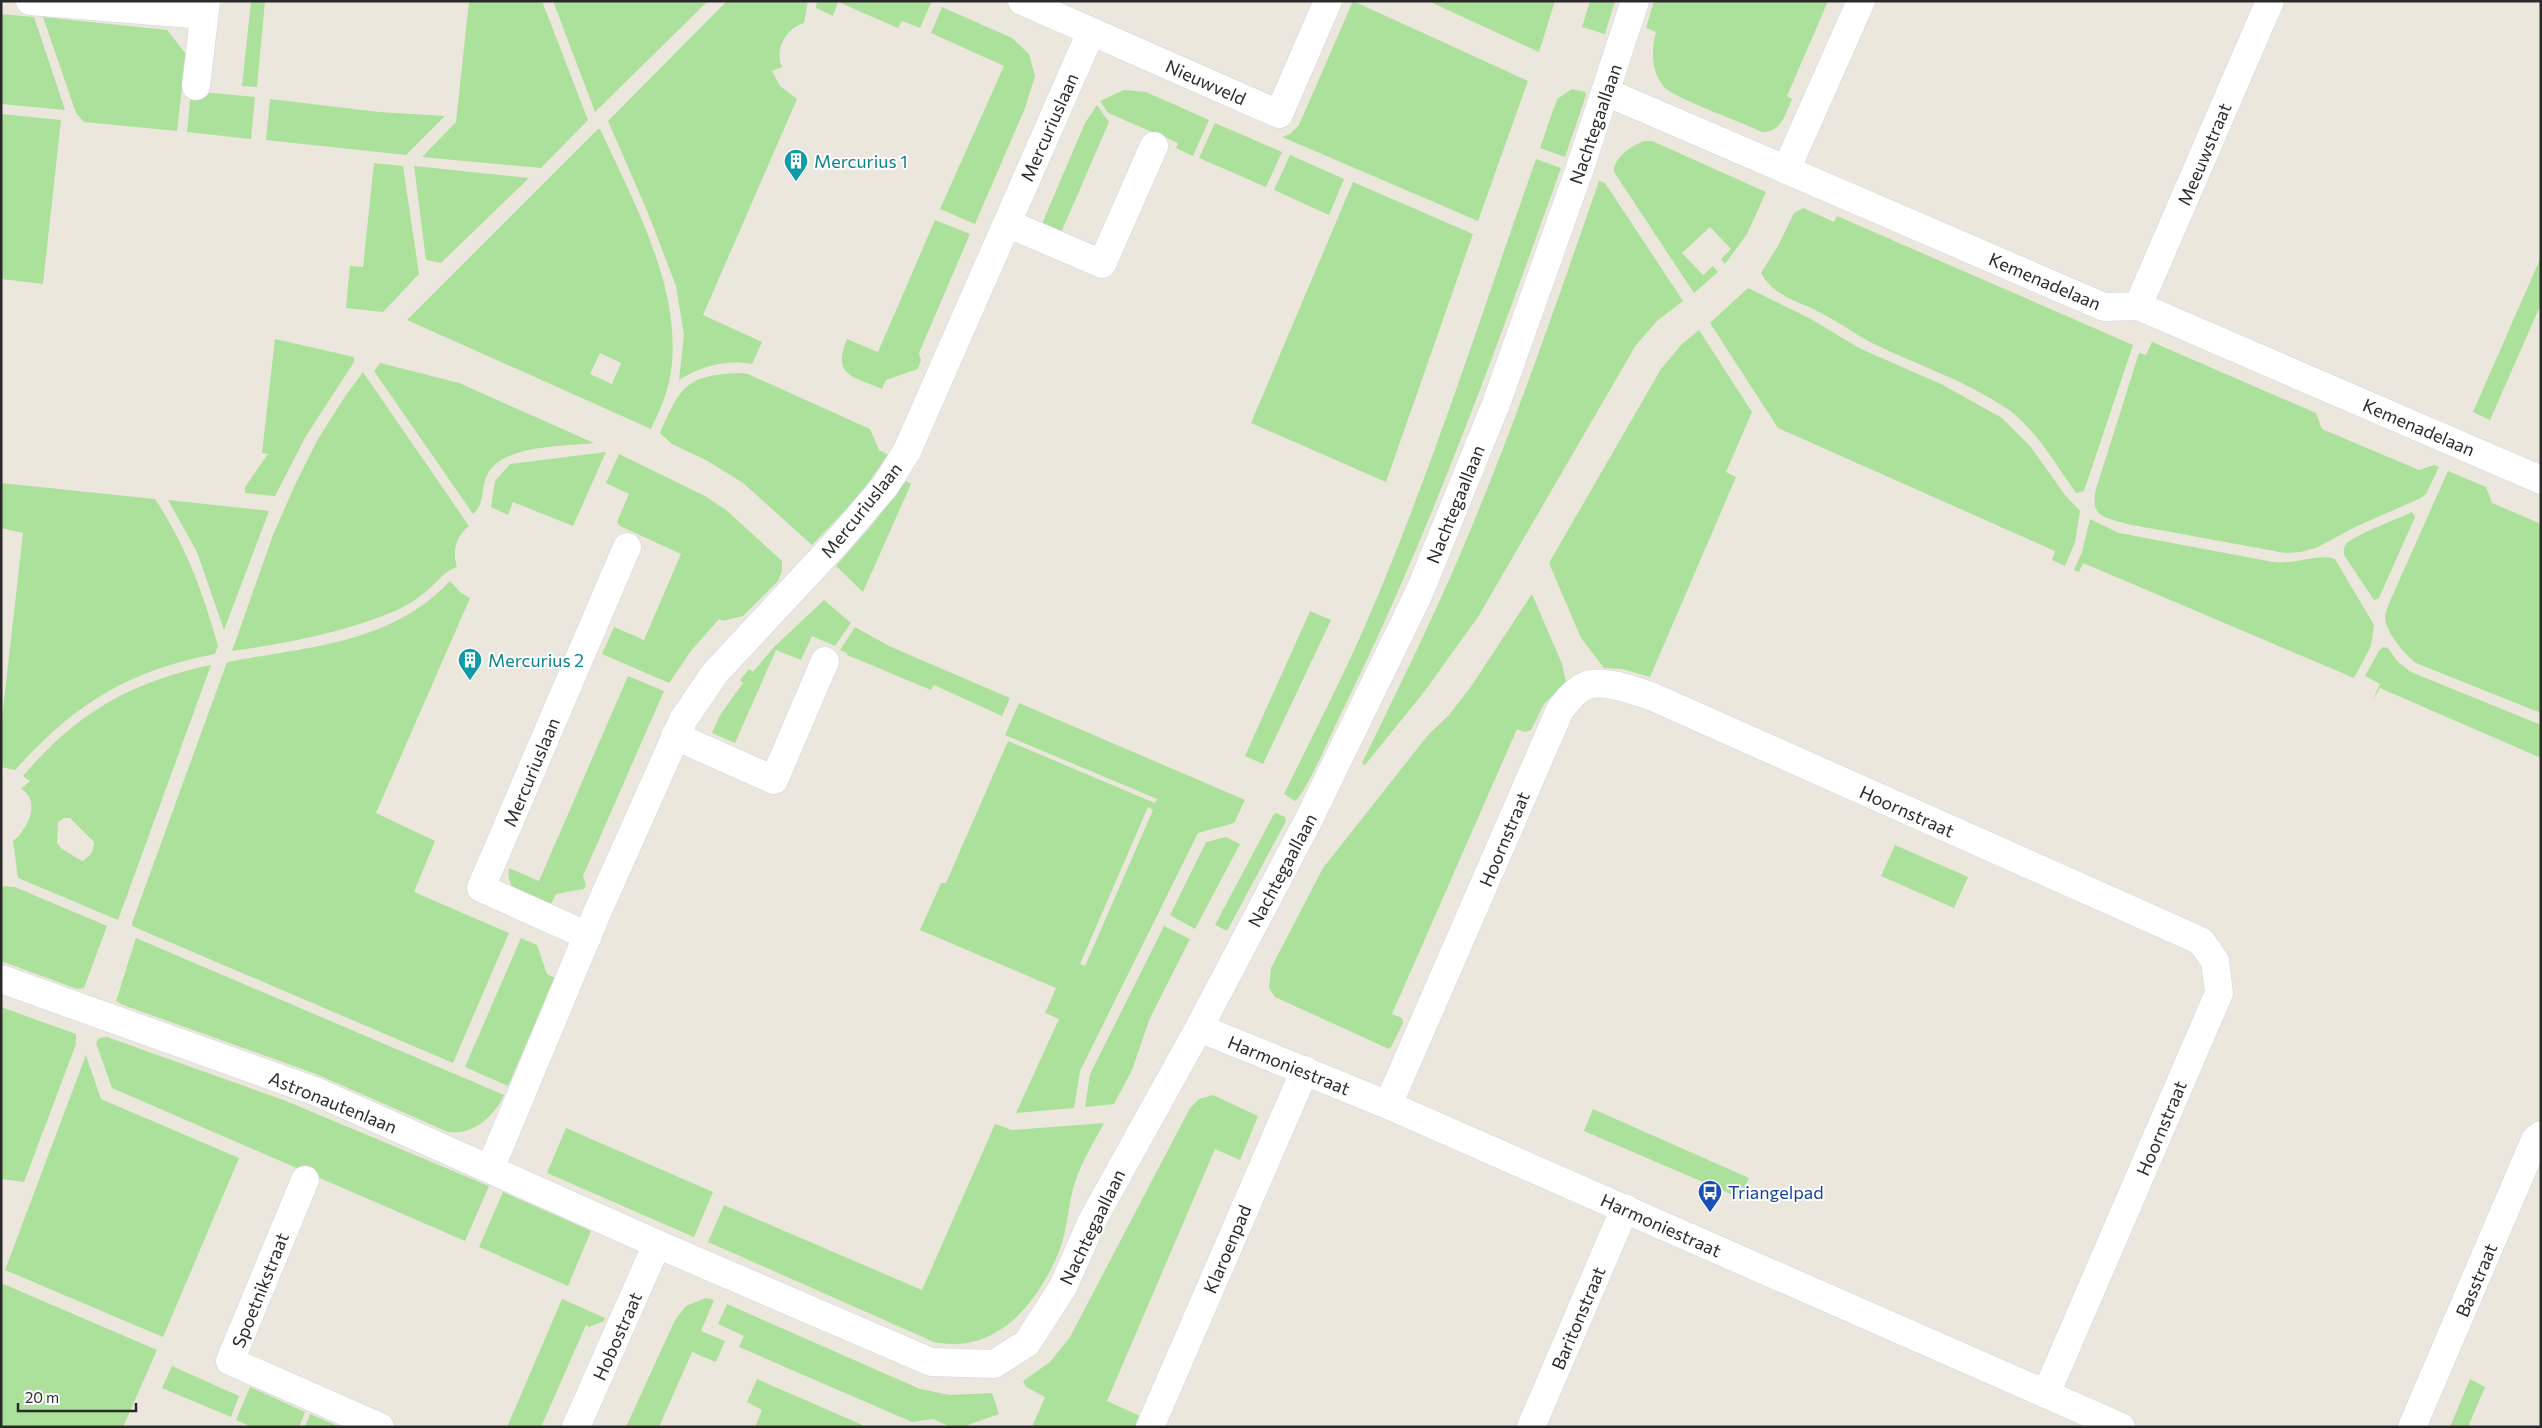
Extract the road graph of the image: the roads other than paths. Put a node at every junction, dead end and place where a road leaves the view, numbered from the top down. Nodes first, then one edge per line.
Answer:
1 (30, 1) edge
2 (1022, 1) edge
3 (1328, 1) edge
4 (1635, 1) edge
5 (1861, 1) edge
6 (2270, 1) edge
7 (205, 8) edge
8 (1091, 32) junction
9 (196, 86) dead end
10 (1606, 92) junction
11 (1154, 146) dead end
12 (1786, 170) junction
13 (1007, 223) junction
14 (2138, 306) junction
15 (2541, 480) edge
16 (627, 547) dead end
17 (825, 661) dead end
18 (675, 736) junction
19 (588, 936) junction
20 (1, 979) edge
21 (1199, 1028) junction
22 (1305, 1070) junction
23 (1388, 1105) junction
24 (2541, 1135) edge
25 (490, 1170) junction
26 (305, 1180) dead end
27 (1626, 1208) junction
28 (657, 1244) junction
29 (2046, 1394) junction
30 (380, 1427) edge
31 (576, 1427) edge
32 (1150, 1427) edge
33 (1532, 1427) edge
34 (2122, 1427) edge
35 (2412, 1427) edge

1 - 7 street
2 - 8 street, Nieuwveld
3 - 8 street, Nieuwveld
4 - 10 street, Nachtegaallaan
5 - 12 street
6 - 14 street, Meeuwstraat
7 - 9 street
8 - 13 street, Mercuriuslaan
10 - 12 street, Kemenadelaan
10 - 21 street, Nachtegaallaan
11 - 13 street
12 - 14 street, Kemenadelaan
13 - 18 street, Mercuriuslaan
14 - 15 street, Kemenadelaan
16 - 19 street, Mercuriuslaan
17 - 18 street
18 - 19 street, Mercuriuslaan
19 - 25 street, Mercuriuslaan
20 - 25 street, Astronautenlaan
21 - 22 street, Harmoniestraat
21 - 28 street, Nachtegaallaan
22 - 23 street, Harmoniestraat
22 - 32 street, Klaroenpad
23 - 27 street, Harmoniestraat
23 - 29 street, Hoornstraat
24 - 35 street, Basstraat
25 - 28 street, Astronautenlaan
26 - 30 street, Spoetnikstraat
27 - 29 street, Harmoniestraat
27 - 33 street, Baritonstraat
28 - 31 street, Hobostraat
29 - 34 street, Harmoniestraat

